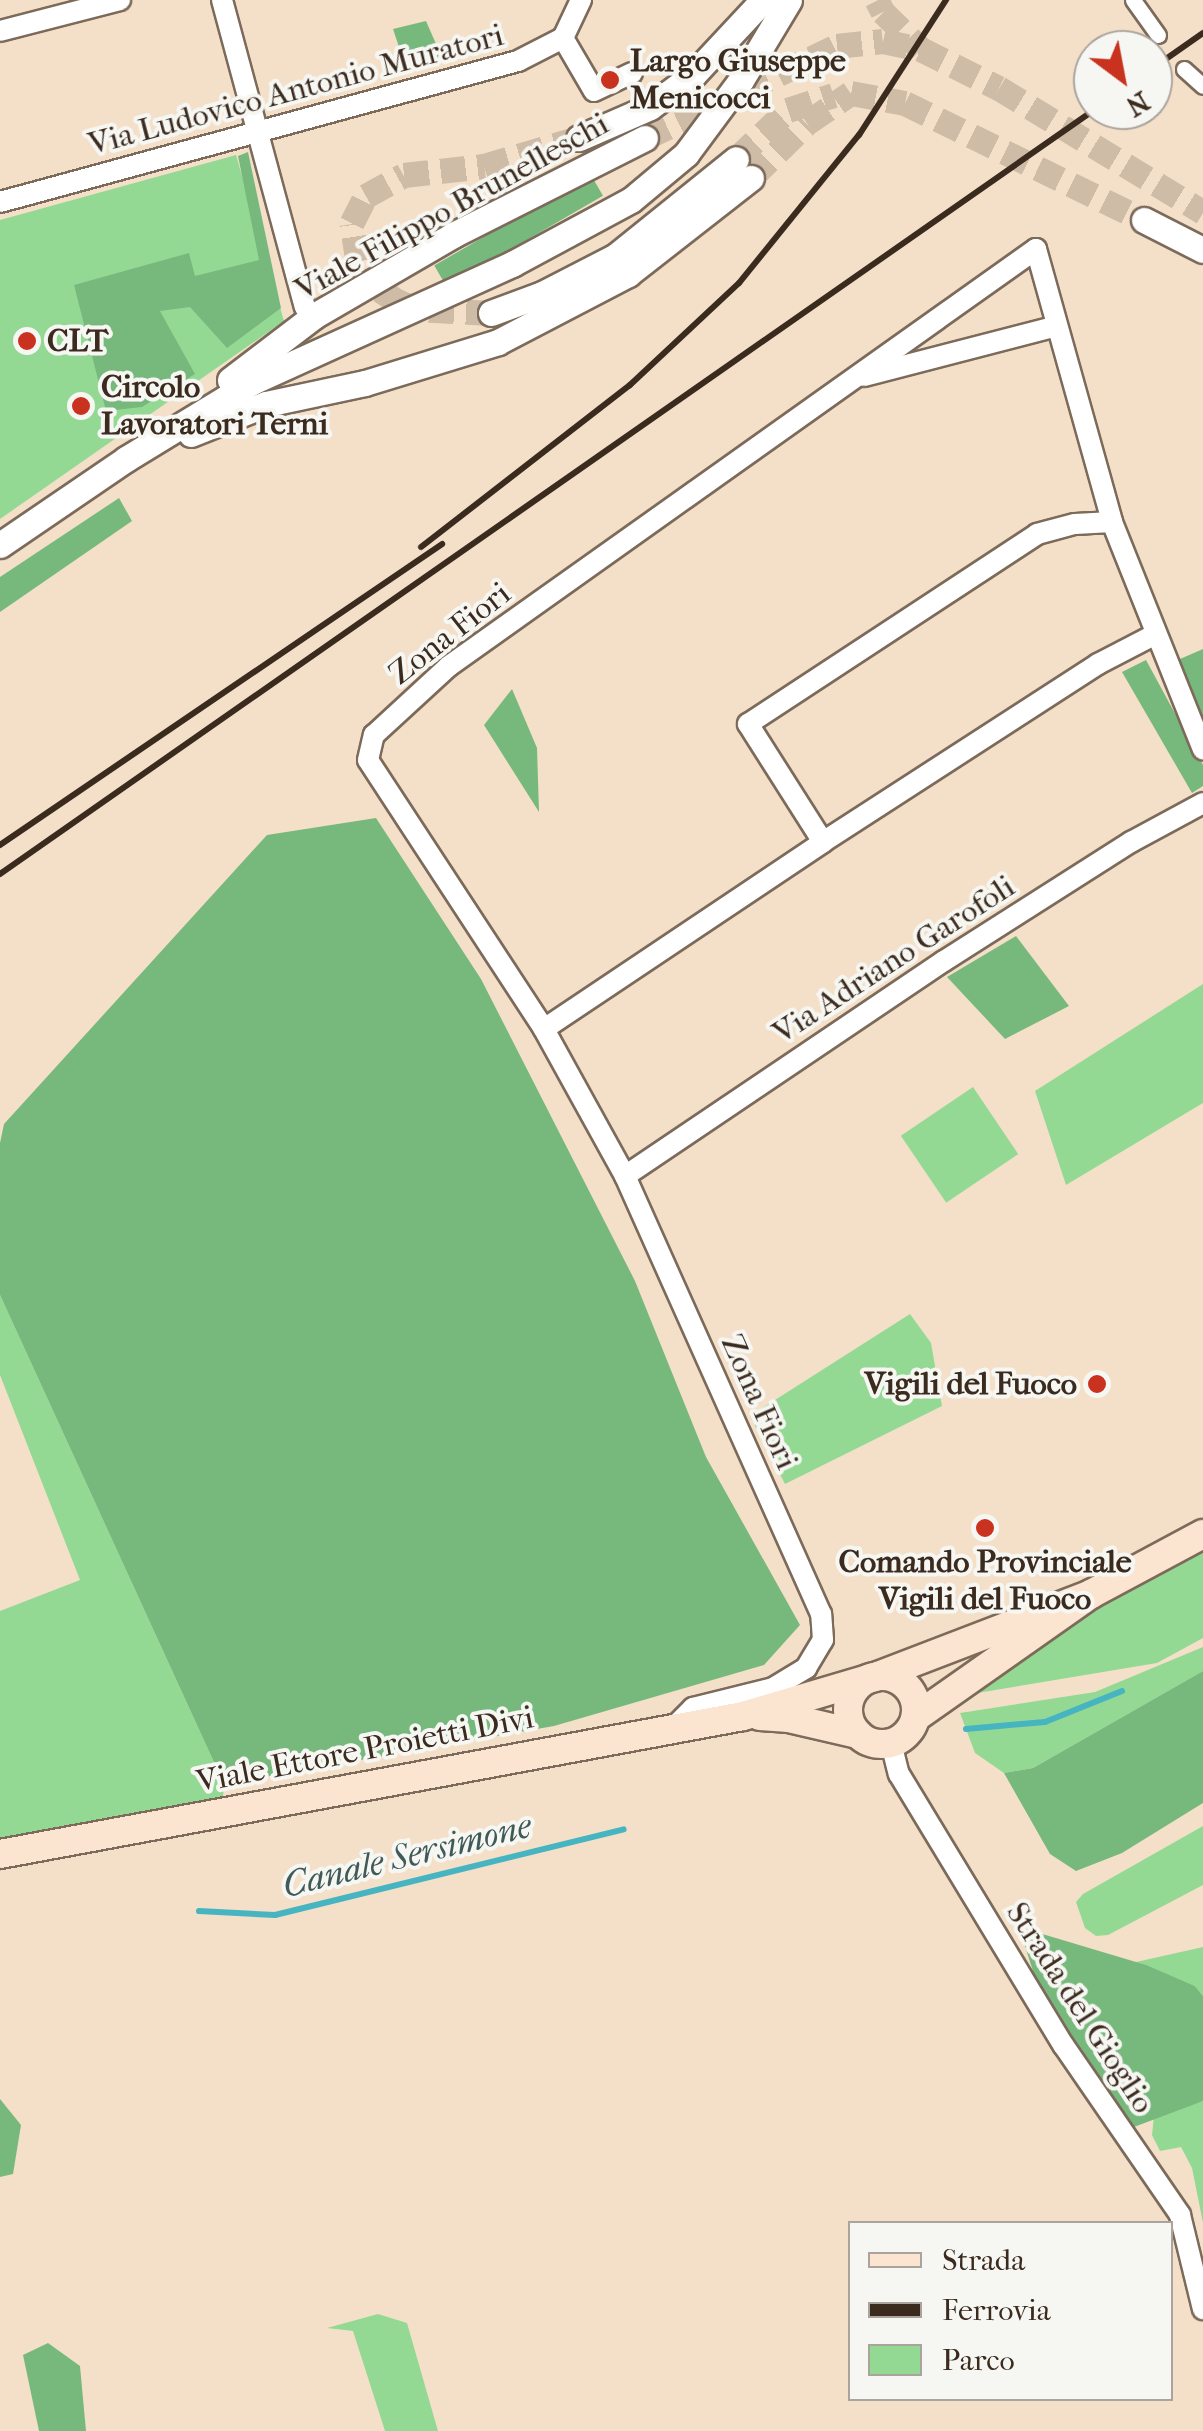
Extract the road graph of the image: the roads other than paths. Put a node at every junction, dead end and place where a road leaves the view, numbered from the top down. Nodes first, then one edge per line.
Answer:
1 (120, 0) edge
2 (222, 0) edge
3 (582, 0) edge
4 (763, 0) edge
5 (789, 0) edge
6 (1132, 0) edge
7 (1154, 30) edge
8 (0, 31) edge
9 (563, 38) junction
10 (1184, 69) dead end
11 (632, 72) dead end
12 (1203, 86) edge
13 (261, 132) junction
14 (580, 138) tunnel mouth
15 (645, 138) tunnel mouth
16 (0, 202) edge
17 (1144, 220) tunnel mouth
18 (1203, 250) edge
19 (305, 307) dead end
20 (491, 313) tunnel mouth
21 (1057, 326) junction
22 (848, 380) junction
23 (126, 459) junction
24 (1112, 522) junction
25 (0, 545) edge
26 (1154, 635) junction
27 (1203, 750) edge
28 (1203, 803) edge
29 (823, 842) junction
30 (544, 1029) junction
31 (624, 1176) junction
32 (1203, 1534) edge
33 (1092, 1594) junction
34 (875, 1677) junction
35 (744, 1716) junction
36 (916, 1717) junction
37 (672, 1729) junction
38 (858, 1734) junction
39 (891, 1743) junction
40 (0, 1854) edge
41 (1203, 2310) edge

1 - 8 street
2 - 13 street
3 - 9 street
4 - 14 street, Viale Filippo Brunelleschi
5 - 23 street
6 - 7 street
9 - 11 street
9 - 13 street, Via Ludovico Antonio Muratori
10 - 12 street
13 - 16 street, Via Ludovico Antonio Muratori
13 - 19 street
15 - 23 street, Viale Filippo Brunelleschi
17 - 18 street
20 - 23 street
21 - 22 street, Zona Fiori
21 - 22 street, Zona Fiori
21 - 24 street, Zona Fiori
22 - 30 street, Zona Fiori
23 - 25 street
24 - 26 street, Zona Fiori
24 - 29 street
26 - 27 street, Zona Fiori
26 - 29 street
28 - 31 street, Via Adriano Garofoli
29 - 30 street
30 - 31 street, Zona Fiori
31 - 37 street, Zona Fiori
32 - 33 main road, Viale Ettore Proietti Divi
33 - 34 main road, Viale Ettore Proietti Divi
33 - 36 main road, Viale Ettore Proietti Divi
34 - 35 main road, Viale Ettore Proietti Divi
34 - 36 main road
34 - 38 main road
35 - 37 main road, Viale Ettore Proietti Divi
35 - 38 main road, Viale Ettore Proietti Divi
36 - 39 main road, Viale Ettore Proietti Divi
37 - 40 main road, Viale Ettore Proietti Divi
38 - 39 main road, Viale Ettore Proietti Divi
39 - 41 street, Strada del Gioglio

